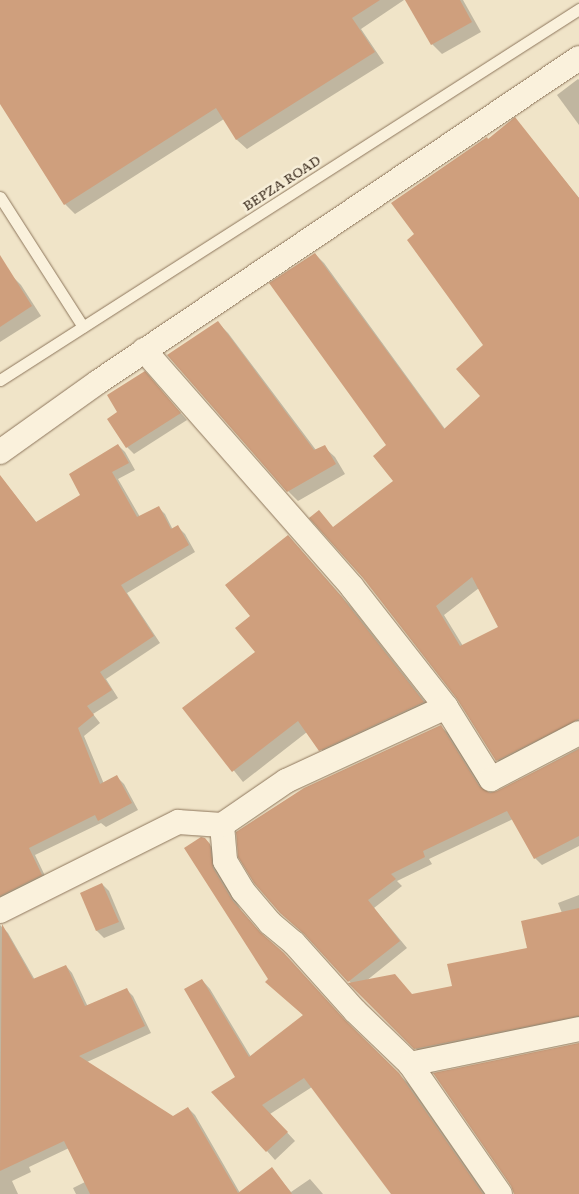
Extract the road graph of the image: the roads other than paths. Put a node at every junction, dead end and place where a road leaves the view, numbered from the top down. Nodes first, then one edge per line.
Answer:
1 (579, 9) edge
2 (579, 58) edge
3 (0, 197) edge
4 (82, 327) junction
5 (144, 350) junction
6 (0, 380) edge
7 (0, 452) edge
8 (446, 707) junction
9 (579, 733) edge
10 (222, 825) junction
11 (0, 911) edge
12 (579, 1028) edge
13 (410, 1064) junction
14 (500, 1194) edge

1 - 4 lane, BEPZA ROAD
2 - 5 street
3 - 4 lane
4 - 6 lane, BEPZA ROAD
5 - 7 street
5 - 8 street
8 - 9 street
8 - 10 street
10 - 11 street
10 - 13 street
12 - 13 street
13 - 14 street

